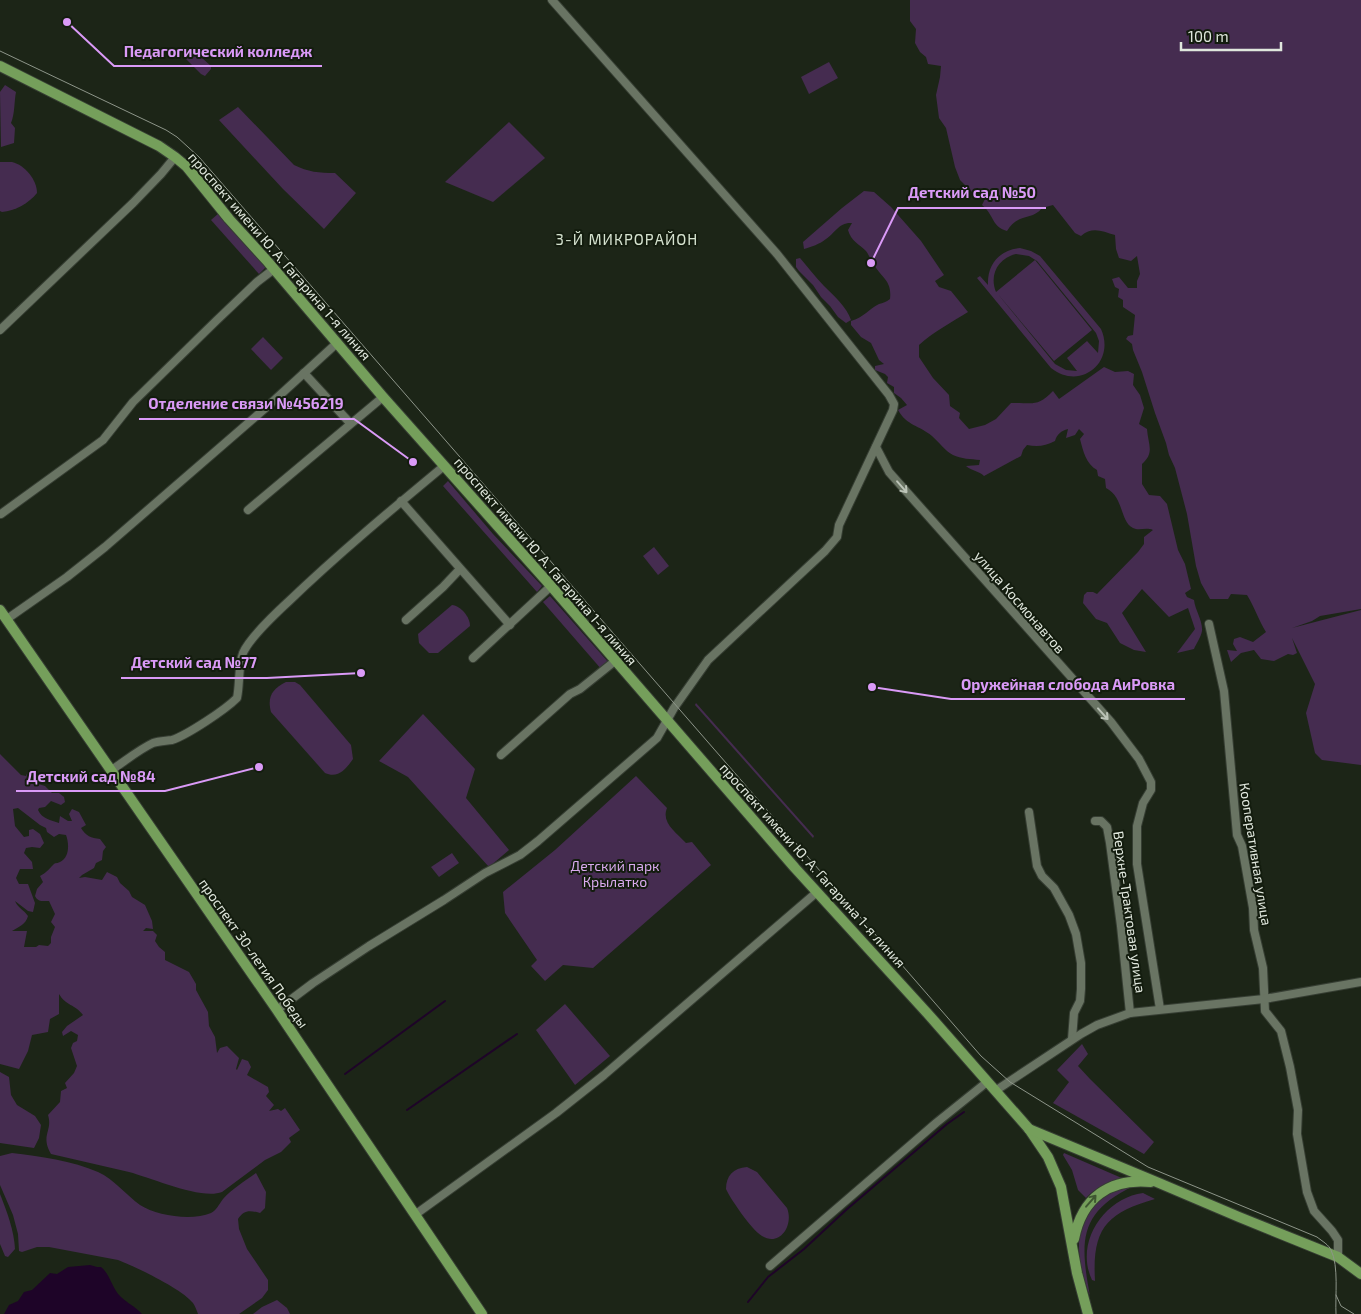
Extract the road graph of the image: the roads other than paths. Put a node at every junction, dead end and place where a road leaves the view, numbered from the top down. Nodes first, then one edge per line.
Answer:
1 (552, 0) edge
2 (0, 66) edge
3 (176, 156) junction
4 (274, 269) junction
5 (0, 330) edge
6 (337, 343) junction
7 (304, 374) junction
8 (383, 397) junction
9 (350, 424) junction
10 (876, 446) junction
11 (444, 466) junction
12 (401, 501) junction
13 (248, 510) dead end
14 (1, 514) edge
15 (460, 569) junction
16 (551, 586) junction
17 (0, 610) edge
18 (7, 619) junction
19 (406, 620) dead end
20 (1209, 624) dead end
21 (510, 625) junction
22 (472, 658) dead end
23 (615, 661) junction
24 (667, 721) junction
25 (500, 755) dead end
26 (110, 771) junction
27 (1029, 812) dead end
28 (1095, 821) dead end
29 (817, 892) junction
30 (1361, 982) edge
31 (1264, 999) junction
32 (1160, 1009) junction
33 (276, 1010) junction
34 (1130, 1013) junction
35 (1072, 1039) junction
36 (988, 1082) junction
37 (995, 1091) junction
38 (1029, 1129) junction
39 (1160, 1183) junction
40 (416, 1214) junction
41 (1072, 1245) junction
42 (1338, 1256) junction
43 (770, 1266) dead end
44 (1361, 1274) edge
45 (482, 1314) edge
46 (1088, 1314) edge

1 - 10 street
2 - 3 main road, проспект имени Ю. А. Гагарина 1-я линия
3 - 4 main road, проспект имени Ю. А. Гагарина 1-я линия
3 - 5 street
4 - 6 main road, проспект имени Ю. А. Гагарина 1-я линия
4 - 14 street
6 - 7 street
6 - 8 main road, проспект имени Ю. А. Гагарина 1-я линия
7 - 9 street
7 - 18 street
8 - 9 street
8 - 11 main road, проспект имени Ю. А. Гагарина 1-я линия
9 - 13 street
10 - 24 street
10 -> 32 street, улица Космонавтов
11 - 12 street
11 - 16 main road, проспект имени Ю. А. Гагарина 1-я линия
12 - 15 street
12 - 26 street
15 - 19 street
15 - 21 street
16 - 21 street
16 - 23 main road, проспект имени Ю. А. Гагарина 1-я линия
17 - 18 main road, проспект 30-летия Победы
18 - 26 main road, проспект 30-летия Победы
20 - 31 street, Кооперативная улица
21 - 22 street
23 - 24 main road, проспект имени Ю. А. Гагарина 1-я линия
23 - 25 street
24 - 29 main road, проспект имени Ю. А. Гагарина 1-я линия
24 - 33 street
26 - 33 main road, проспект 30-летия Победы
27 - 35 street
28 - 34 street, Верхне-Трактовая улица
29 - 36 main road, проспект имени Ю. А. Гагарина 1-я линия
29 - 40 street
30 - 31 street
31 - 32 street
31 - 42 street
32 - 34 street
33 - 40 main road, проспект 30-летия Победы
34 - 35 street
35 - 37 street
36 - 37 main road, проспект имени Ю. А. Гагарина 1-я линия
36 - 43 street
37 - 38 main road, проспект имени Ю. А. Гагарина 1-я линия
38 - 39 main road
38 - 41 main road, проспект имени Ю. А. Гагарина 1-я линия
41 -> 39 main road
39 - 42 main road
40 - 45 main road, проспект 30-летия Победы
41 - 46 main road, проспект имени Ю. А. Гагарина 1-я линия
42 - 44 main road

